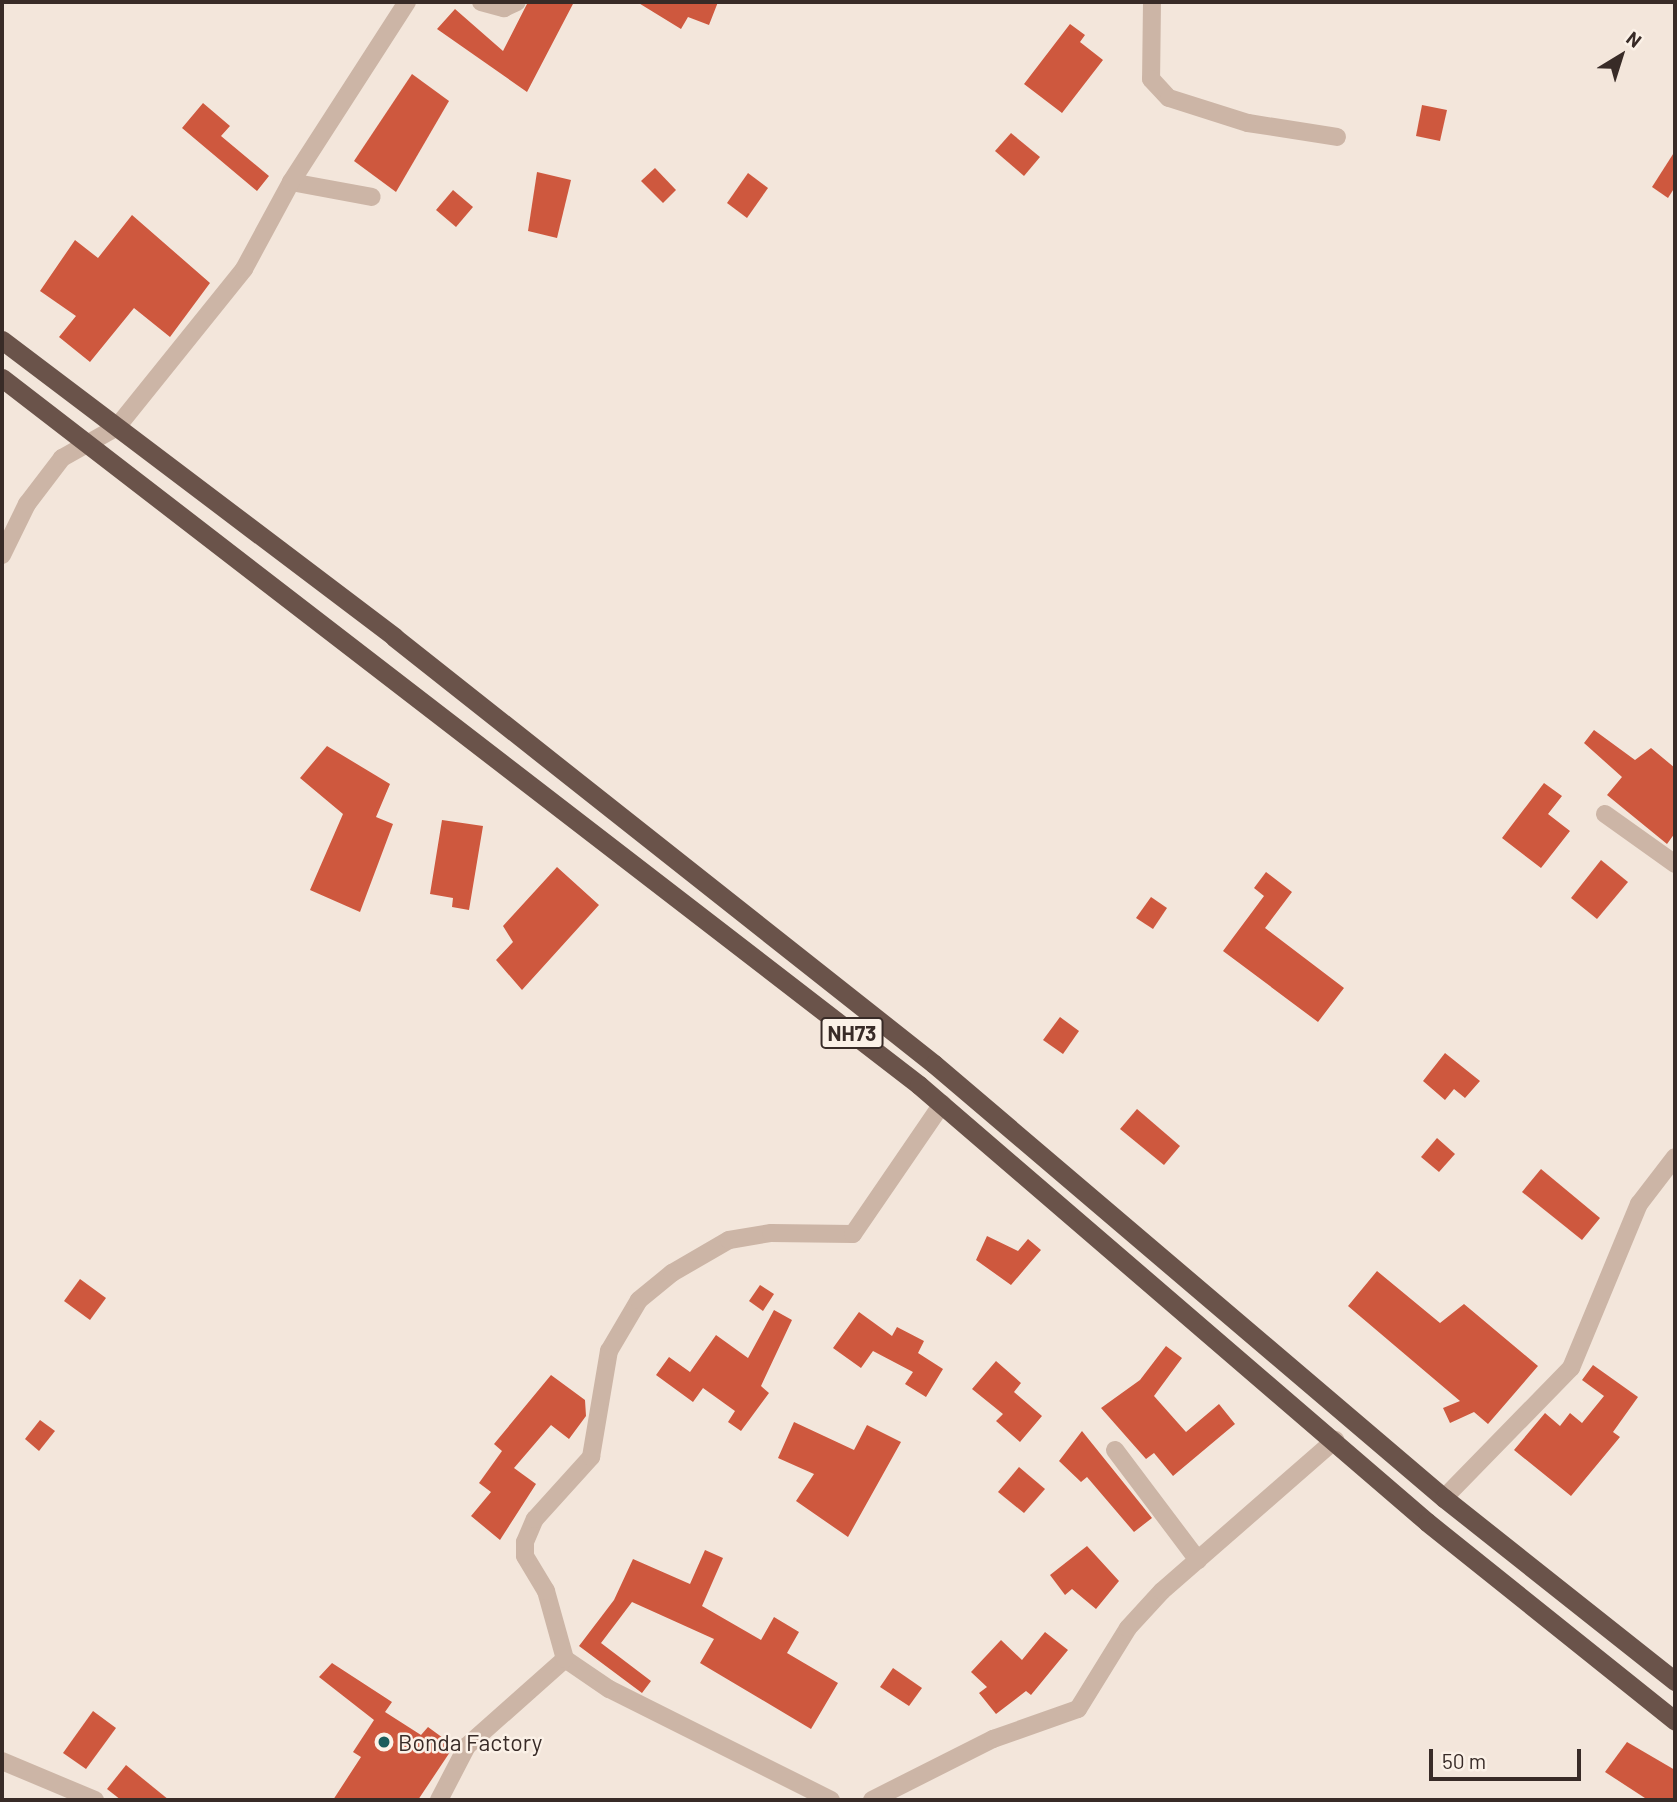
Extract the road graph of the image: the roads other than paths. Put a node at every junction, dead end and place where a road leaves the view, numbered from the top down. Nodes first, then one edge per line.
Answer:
1 (407, 2) edge
2 (481, 2) edge
3 (517, 2) edge
4 (1152, 2) edge
5 (1337, 137) dead end
6 (291, 182) junction
7 (372, 197) dead end
8 (2, 340) edge
9 (2, 378) edge
10 (117, 427) junction
11 (86, 443) junction
12 (2, 555) edge
13 (1605, 814) dead end
14 (1675, 864) edge
15 (942, 1104) junction
16 (1675, 1157) edge
17 (1335, 1440) junction
18 (1115, 1450) dead end
19 (1444, 1498) junction
20 (1198, 1560) junction
21 (565, 1659) junction
22 (1675, 1681) edge
23 (1675, 1721) edge
24 (2, 1761) edge
25 (95, 1800) edge
26 (439, 1800) edge
27 (831, 1800) edge
28 (872, 1800) edge

1 - 6 street
2 - 3 street
4 - 5 street
6 - 7 street
6 - 10 street
8 - 10 highway, NH73
9 - 11 highway, NH73
10 - 11 street
10 - 19 highway, NH73
11 - 12 street
11 - 15 highway, NH73
13 - 14 street
15 - 17 highway, NH73
15 - 21 street
16 - 19 street
17 - 20 street
17 - 23 highway, NH73
18 - 20 street
19 - 22 highway, NH73
20 - 28 street
21 - 26 street
21 - 27 street
24 - 25 street

